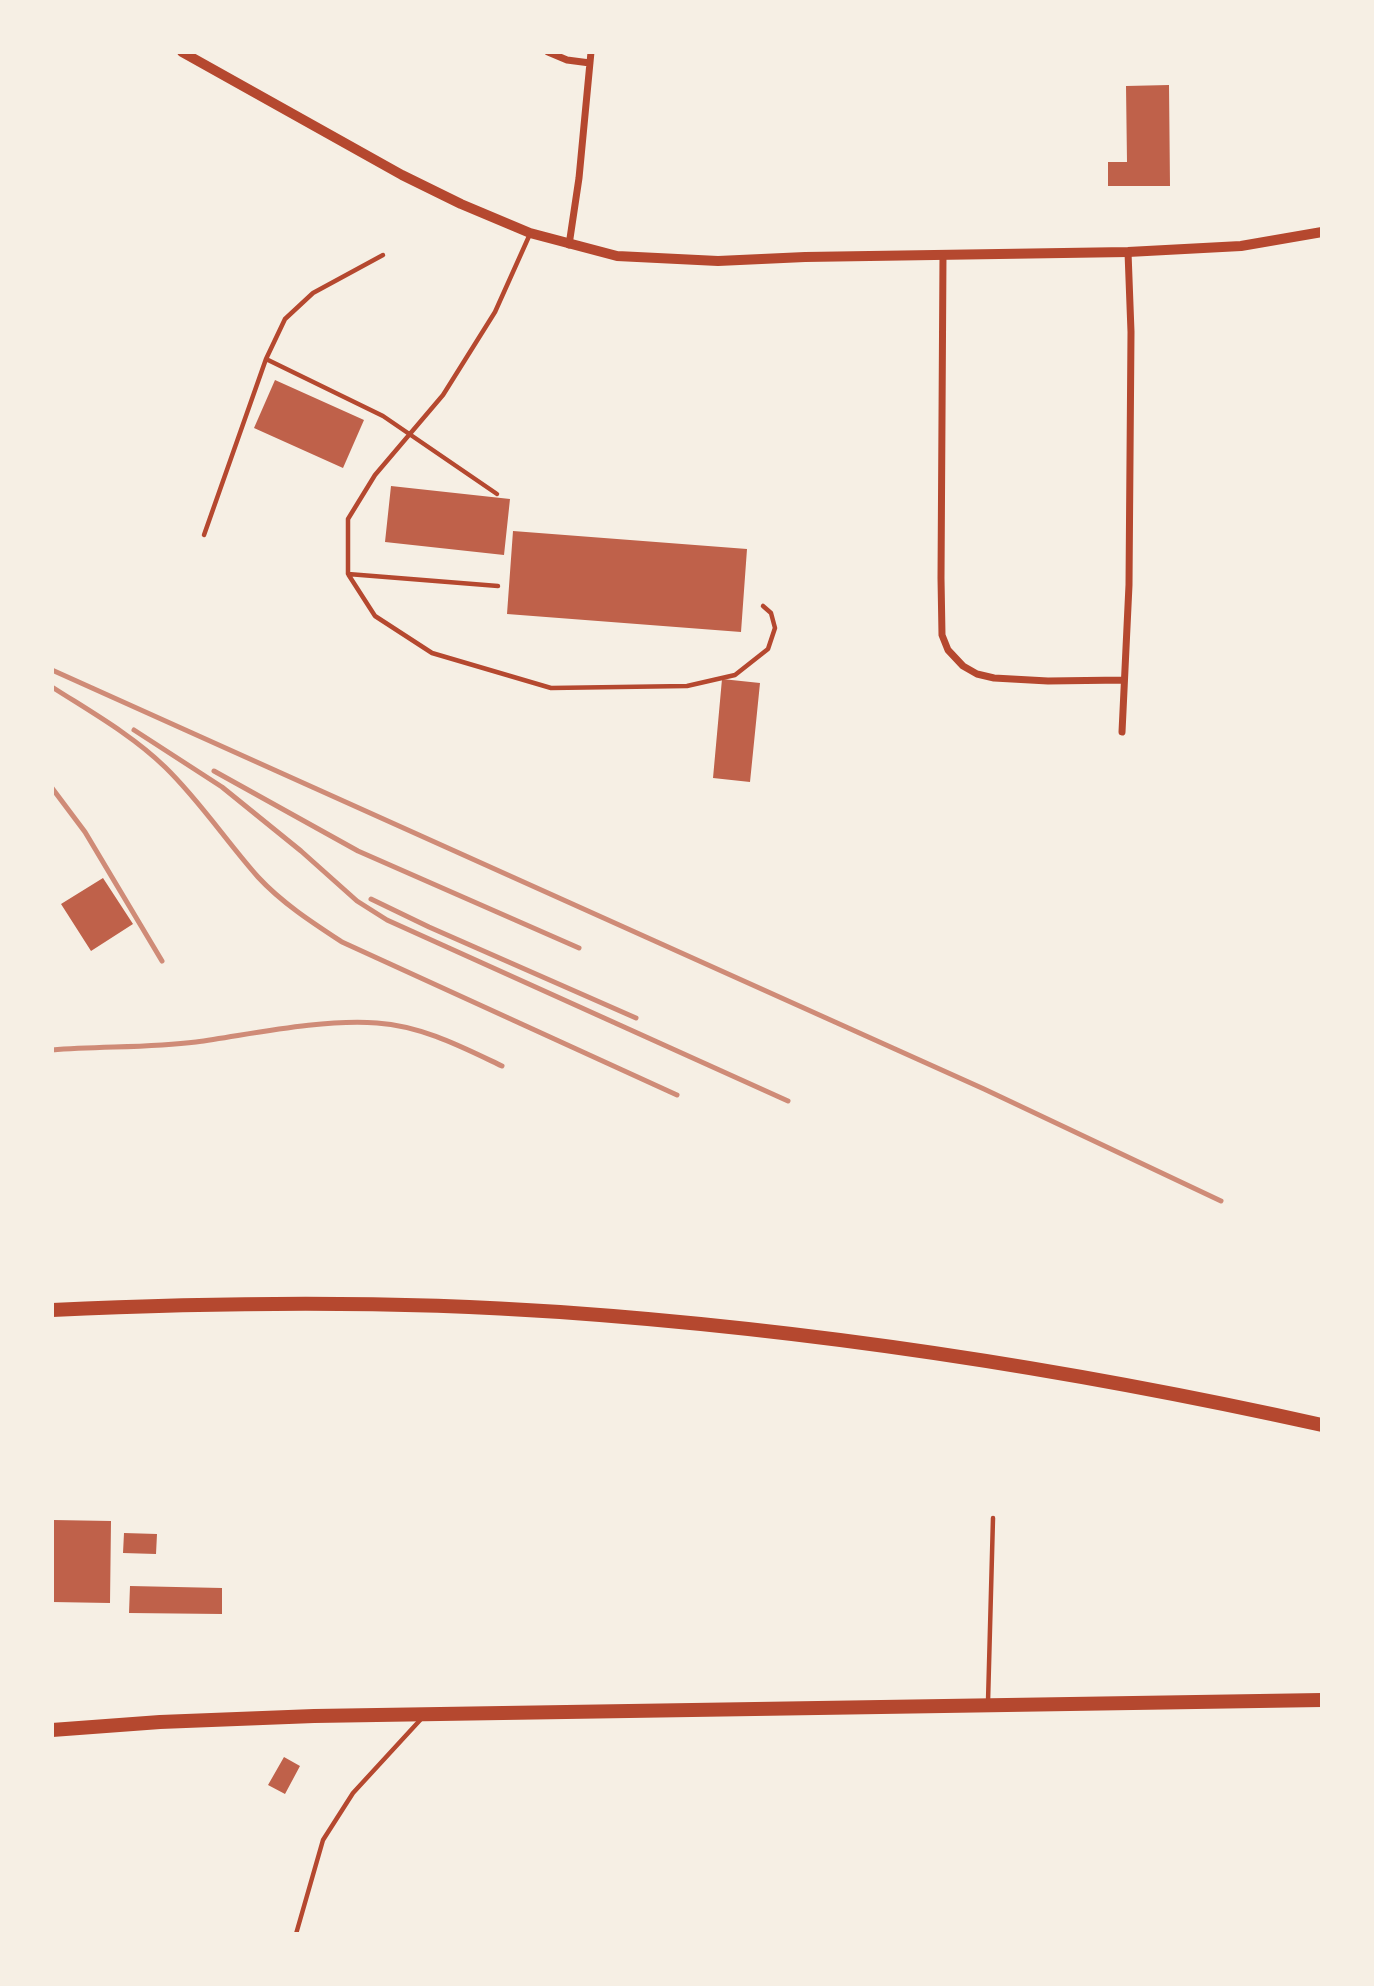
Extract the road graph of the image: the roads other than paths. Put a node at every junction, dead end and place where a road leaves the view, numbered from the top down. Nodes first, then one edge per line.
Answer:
1 (182, 52) edge
2 (548, 52) edge
3 (590, 52) edge
4 (590, 63) junction
5 (1321, 232) edge
6 (530, 233) junction
7 (569, 245) junction
8 (1128, 252) junction
9 (383, 255) dead end
10 (943, 256) junction
11 (266, 359) junction
12 (410, 434) junction
13 (497, 494) dead end
14 (204, 536) dead end
15 (348, 573) junction
16 (498, 586) dead end
17 (763, 606) dead end
18 (1124, 680) junction
19 (1122, 732) dead end
20 (52, 1310) edge
21 (1321, 1425) edge
22 (993, 1518) dead end
23 (1321, 1700) edge
24 (988, 1705) junction
25 (425, 1714) junction
26 (52, 1730) edge
27 (296, 1934) edge

1 - 6 street
2 - 4 street
3 - 4 street
4 - 7 street
5 - 8 street
6 - 7 street
6 - 12 lane
7 - 10 street
8 - 10 street
8 - 18 street
9 - 11 lane
10 - 18 street
11 - 12 lane
11 - 14 lane
12 - 13 lane
12 - 15 lane
15 - 16 lane
15 - 17 lane
18 - 19 street
20 - 21 highway
22 - 24 lane
23 - 24 highway
24 - 25 highway
25 - 26 highway
25 - 27 lane

